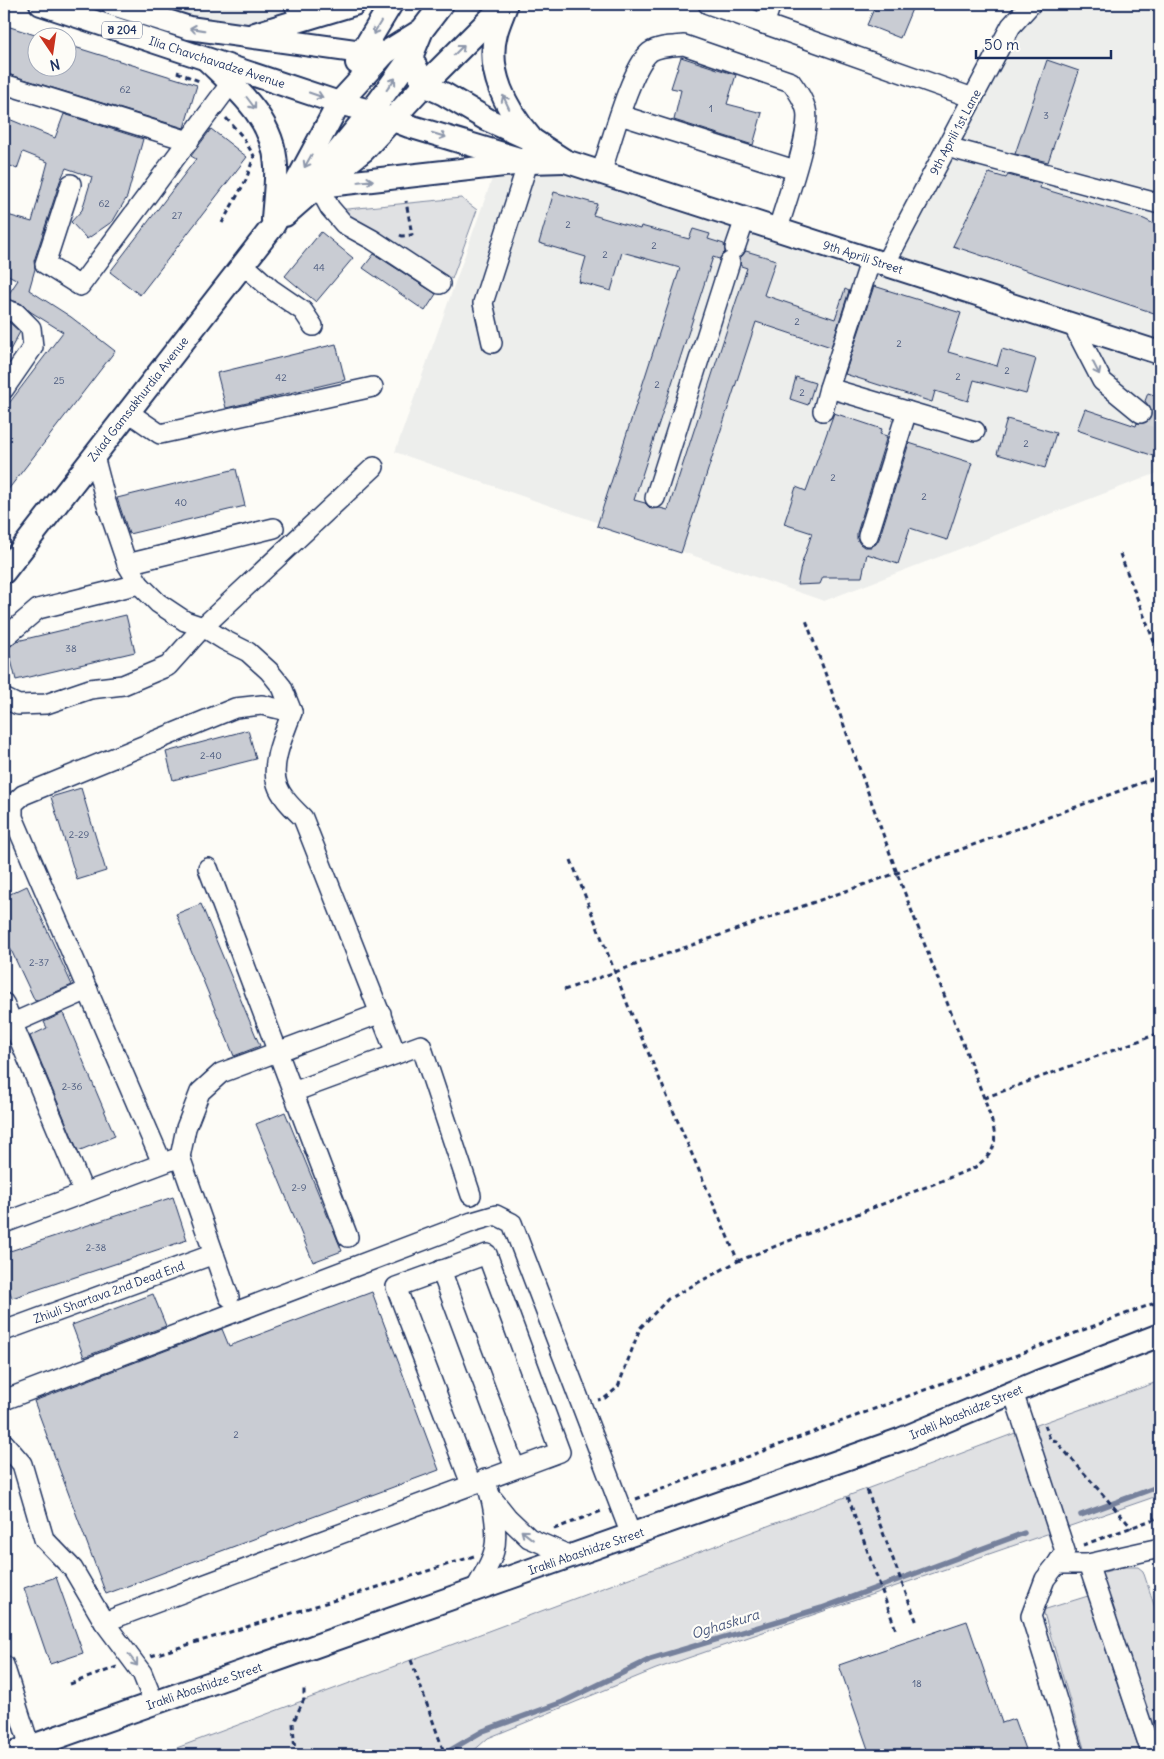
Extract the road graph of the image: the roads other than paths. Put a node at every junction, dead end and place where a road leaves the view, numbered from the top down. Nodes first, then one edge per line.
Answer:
1 (41, 4) edge
2 (354, 4) edge
3 (391, 4) edge
4 (442, 4) edge
5 (506, 4) edge
6 (708, 4) edge
7 (772, 4) edge
8 (1032, 4) edge
9 (127, 6) edge
10 (298, 12) edge
11 (764, 24) junction
12 (422, 30) junction
13 (245, 37) junction
14 (362, 52) junction
15 (385, 53) junction
16 (204, 57) junction
17 (411, 57) junction
18 (231, 83) junction
19 (4, 84) edge
20 (424, 85) junction
21 (973, 98) junction
22 (340, 103) junction
23 (370, 111) junction
24 (620, 115) junction
25 (392, 120) junction
26 (189, 141) junction
27 (947, 148) junction
28 (532, 152) junction
29 (795, 170) junction
30 (601, 172) junction
31 (70, 184) dead end
32 (318, 186) junction
33 (1160, 204) edge
34 (744, 219) junction
35 (273, 226) junction
36 (778, 229) junction
37 (878, 262) junction
38 (243, 264) junction
39 (440, 284) dead end
40 (4, 309) edge
41 (1073, 325) junction
42 (313, 326) dead end
43 (492, 343) dead end
44 (1160, 353) edge
45 (373, 387) dead end
46 (4, 388) edge
47 (829, 388) junction
48 (823, 411) dead end
49 (907, 411) junction
50 (128, 412) junction
51 (1141, 413) tunnel mouth
52 (975, 432) dead end
53 (94, 456) junction
54 (374, 467) dead end
55 (655, 498) dead end
56 (274, 528) dead end
57 (868, 536) dead end
58 (128, 564) junction
59 (4, 572) edge
60 (139, 584) junction
61 (203, 627) junction
62 (4, 638) edge
63 (4, 698) edge
64 (292, 712) junction
65 (208, 868) dead end
66 (88, 990) junction
67 (4, 1003) edge
68 (381, 1013) junction
69 (13, 1023) junction
70 (278, 1052) junction
71 (396, 1054) junction
72 (293, 1092) junction
73 (180, 1157) junction
74 (162, 1163) junction
75 (84, 1193) junction
76 (471, 1195) dead end
77 (4, 1223) edge
78 (348, 1237) dead end
79 (214, 1254) junction
80 (441, 1270) junction
81 (229, 1297) dead end
82 (4, 1331) edge
83 (1160, 1336) edge
84 (1013, 1392) junction
85 (4, 1400) edge
86 (4, 1443) edge
87 (515, 1468) junction
88 (478, 1482) junction
89 (492, 1498) junction
90 (631, 1535) junction
91 (1160, 1548) edge
92 (571, 1556) junction
93 (1061, 1557) junction
94 (1088, 1564) junction
95 (475, 1590) junction
96 (104, 1622) junction
97 (4, 1665) edge
98 (154, 1703) junction
99 (30, 1747) junction
100 (1154, 1748) edge
101 (7, 1755) edge
102 (1074, 1755) edge

1 - 16 main road, Ilia Chavchavadze Avenue / შ 204
2 - 10 main road
3 -> 14 main road
4 - 12 main road, Zviad Gamsakhurdia Avenue
20 -> 5 main road
28 -> 5 main road
6 - 11 street
7 - 11 street
8 - 21 street, 9th Aprili 1st Lane
13 -> 9 main road, Ilia Chavchavadze Avenue / შ 204
10 - 13 main road
11 - 21 street
12 - 15 main road, Zviad Gamsakhurdia Avenue
12 - 17 main road, Zviad Gamsakhurdia Avenue
13 - 14 main road, Ilia Chavchavadze Avenue / შ 204
14 - 15 main road, Ilia Chavchavadze Avenue / შ 204
14 - 22 main road
15 - 22 main road, Zviad Gamsakhurdia Avenue
16 - 18 main road
16 -> 22 main road, Ilia Chavchavadze Avenue / შ 204
17 - 20 main road
23 -> 17 main road, Zviad Gamsakhurdia Avenue
18 - 26 street
18 -> 35 main road
19 - 26 street
20 - 25 main road
20 - 28 main road
21 - 27 street, 9th Aprili 1st Lane
22 - 23 main road, Ilia Chavchavadze Avenue / შ 204
22 -> 35 main road, Zviad Gamsakhurdia Avenue
23 - 25 main road, Ilia Chavchavadze Avenue / შ 204
23 - 32 main road, Zviad Gamsakhurdia Avenue
24 - 29 street
24 - 29 street
24 - 30 street
25 -> 28 main road, Ilia Chavchavadze Avenue
25 - 32 main road
26 - 31 street
27 - 33 street
27 - 37 street, 9th Aprili 1st Lane
28 - 30 main road, 9th Aprili Street
32 -> 28 main road
28 - 43 street
29 - 36 street
30 - 34 main road, 9th Aprili Street
32 - 35 main road, Zviad Gamsakhurdia Avenue
32 - 39 street
34 - 36 main road, 9th Aprili Street
34 - 55 street
35 - 38 main road, Zviad Gamsakhurdia Avenue
36 - 37 main road, 9th Aprili Street
37 - 41 main road, 9th Aprili Street
37 - 47 street, 9th Aprili 1st Lane
38 - 42 street
38 - 50 main road, Zviad Gamsakhurdia Avenue
40 - 46 street
41 - 44 main road, 9th Aprili Street
41 -> 51 street
45 - 50 street
47 - 48 street, 9th Aprili 1st Lane
47 - 49 street
49 - 52 street
49 - 57 street
50 - 53 main road, Zviad Gamsakhurdia Avenue
53 - 58 street
53 - 59 main road, Zviad Gamsakhurdia Avenue
54 - 61 street
56 - 58 street
58 - 60 street
60 - 61 street
60 - 62 street
61 - 63 street
61 - 64 street
64 - 66 street
64 - 68 street
65 - 70 street
66 - 69 street
66 - 74 street
67 - 69 street
68 - 70 street
68 - 71 street
69 - 75 street
70 - 72 street
70 - 73 street
71 - 72 street
71 - 76 street
72 - 78 street
73 - 74 street
73 - 79 street
74 - 75 street
75 - 77 street
79 - 81 street
79 - 82 street, Zhiuli Shartava 2nd Dead End
80 - 87 street
80 - 87 street
80 - 88 street
83 - 84 main road, Irakli Abashidze Street
84 - 90 main road, Irakli Abashidze Street
84 - 93 street
85 - 90 street
86 - 96 street
87 - 88 street
88 - 89 street
88 - 96 street
92 -> 89 street
89 - 95 street
90 - 92 main road, Irakli Abashidze Street
91 - 94 street
92 - 95 main road, Irakli Abashidze Street
93 - 94 street
93 - 102 street
94 - 100 street
95 - 98 main road, Irakli Abashidze Street
96 -> 98 street
97 - 99 street
98 - 99 main road, Irakli Abashidze Street
99 - 101 main road, Irakli Abashidze Street

